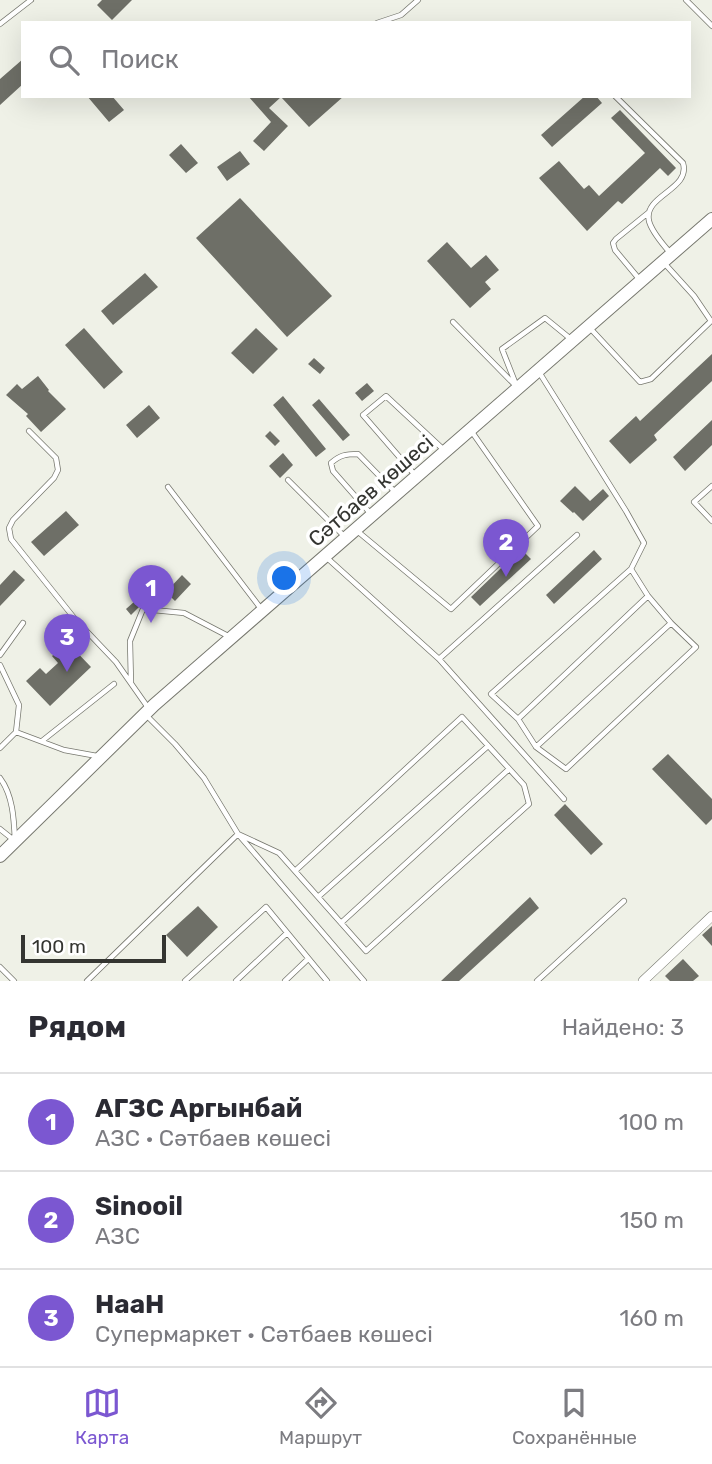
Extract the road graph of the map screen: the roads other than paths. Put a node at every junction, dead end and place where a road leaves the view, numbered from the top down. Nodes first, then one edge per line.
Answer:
1 (32, 0) edge
2 (418, 0) edge
3 (686, 0) edge
4 (383, 21) edge
5 (0, 24) edge
6 (712, 26) edge
7 (617, 98) edge
8 (649, 213) junction
9 (712, 219) edge
10 (667, 258) junction
11 (641, 281) junction
12 (453, 322) dead end
13 (589, 327) junction
14 (573, 340) junction
15 (538, 371) junction
16 (518, 388) junction
17 (470, 430) junction
18 (29, 431) dead end
19 (446, 451) junction
20 (416, 477) junction
21 (288, 480) dead end
22 (712, 486) edge
23 (168, 487) dead end
24 (397, 494) junction
25 (372, 515) junction
26 (712, 521) edge
27 (351, 534) junction
28 (577, 535) dead end
29 (325, 556) junction
30 (631, 569) junction
31 (648, 596) junction
32 (262, 611) junction
33 (23, 623) dead end
34 (671, 623) junction
35 (232, 638) junction
36 (0, 655) edge
37 (439, 659) junction
38 (0, 665) edge
39 (114, 684) dead end
40 (131, 684) junction
41 (147, 712) junction
42 (518, 719) junction
43 (16, 732) junction
44 (42, 742) junction
45 (488, 746) junction
46 (536, 747) junction
47 (0, 748) edge
48 (102, 757) junction
49 (509, 769) junction
50 (0, 778) edge
51 (564, 799) dead end
52 (0, 830) edge
53 (238, 834) junction
54 (15, 841) junction
55 (0, 856) edge
56 (295, 871) junction
57 (318, 897) junction
58 (624, 901) dead end
59 (712, 916) edge
60 (341, 923) junction
61 (287, 933) junction
62 (308, 958) junction
63 (0, 967) edge
64 (14, 981) edge
65 (87, 981) edge
66 (185, 981) edge
67 (236, 981) edge
68 (285, 981) edge
69 (327, 981) edge
70 (364, 981) edge
71 (537, 981) edge
72 (643, 981) edge

1 - 5 lane
2 - 4 lane
3 - 6 lane
7 - 8 lane
8 - 10 lane
8 - 11 lane
9 - 10 main road, Сәтбаев көшесі
10 - 11 main road, Сәтбаев көшесі
10 - 13 lane
11 - 13 main road, Сәтбаев көшесі
12 - 16 lane
13 - 14 main road, Сәтбаев көшесі
14 - 15 main road, Сәтбаев көшесі
14 - 16 lane
15 - 16 main road, Сәтбаев көшесі
15 - 30 lane
16 - 17 main road, Сәтбаев көшесі
17 - 19 main road, Сәтбаев көшесі
17 - 27 lane
18 - 40 lane
19 - 20 main road, Сәтбаев көшесі
19 - 20 lane
20 - 24 main road, Сәтбаев көшесі
21 - 27 lane
22 - 26 lane
23 - 32 lane
24 - 25 main road, Сәтбаев көшесі
24 - 25 lane
25 - 27 main road, Сәтбаев көшесі
27 - 29 main road, Сәтбаев көшесі
28 - 37 lane
29 - 32 main road, Сәтбаев көшесі
29 - 37 lane
30 - 31 lane
30 - 42 lane
31 - 34 lane
31 - 42 lane
32 - 35 main road, Сәтбаев көшесі
33 - 36 lane
34 - 46 lane
34 - 46 lane
35 - 40 lane
35 - 41 main road, Сәтбаев көшесі
37 - 51 lane
38 - 43 lane
39 - 44 lane
40 - 41 lane
41 - 48 main road, Сәтбаев көшесі
41 - 53 lane
42 - 46 lane
43 - 44 lane
43 - 47 lane
44 - 48 lane
45 - 49 lane
45 - 56 lane
45 - 57 lane
48 - 54 main road, Сәтбаев көшесі
49 - 60 lane
49 - 60 lane
50 - 54 lane
52 - 54 lane
53 - 56 lane
53 - 65 lane
53 - 70 lane
54 - 55 main road, Сәтбаев көшесі
56 - 57 lane
57 - 60 lane
58 - 71 lane
59 - 72 street
61 - 62 lane
61 - 66 lane
61 - 67 lane
62 - 68 lane
62 - 69 lane
63 - 64 lane

